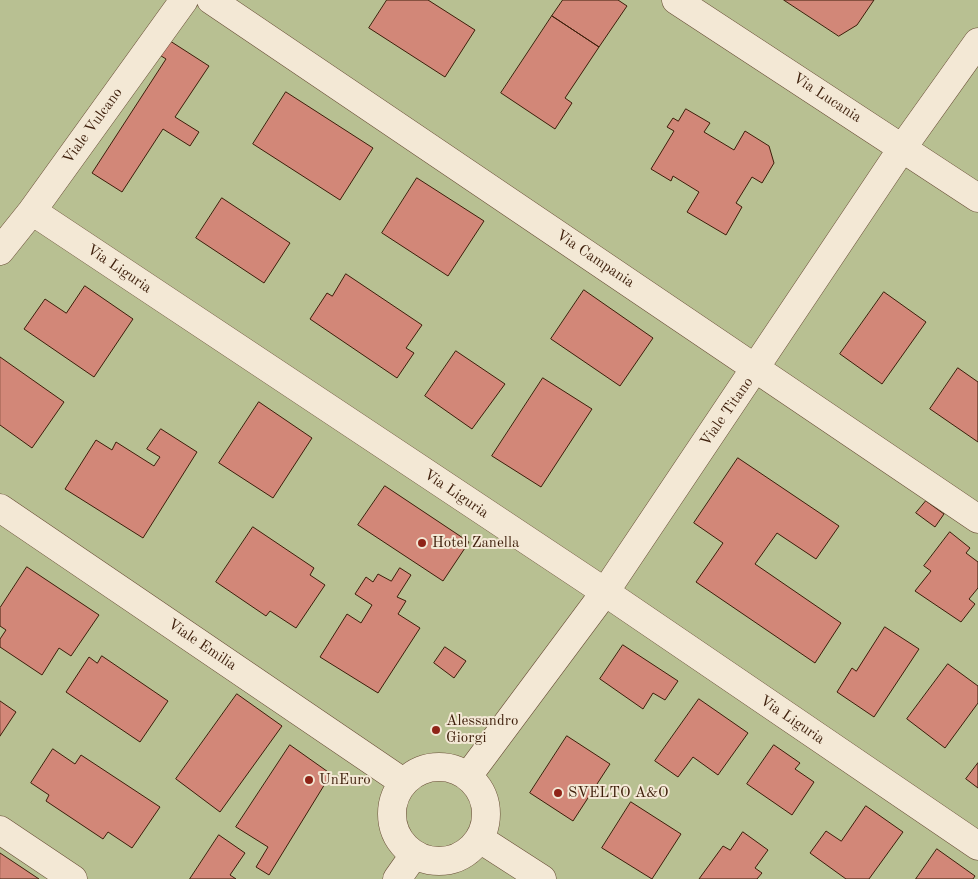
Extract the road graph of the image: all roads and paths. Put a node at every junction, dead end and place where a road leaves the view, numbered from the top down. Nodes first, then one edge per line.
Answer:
1 (184, 0) edge
2 (211, 0) edge
3 (676, 0) edge
4 (978, 42) edge
5 (903, 147) junction
6 (978, 198) edge
7 (32, 210) junction
8 (0, 251) edge
9 (756, 369) junction
10 (0, 508) edge
11 (978, 519) edge
12 (604, 592) junction
13 (468, 776) junction
14 (403, 782) junction
15 (0, 830) edge
16 (480, 839) junction
17 (978, 846) edge
18 (414, 854) junction
19 (73, 879) edge
20 (397, 879) edge
21 (542, 879) edge

1 - 7 street, Viale Vulcano
2 - 9 street, Via Campania
3 - 5 street, Via Lucania
4 - 5 street, Viale Titano
5 - 6 street, Via Lucania
5 - 9 street, Viale Titano
7 - 8 street, Viale Vulcano
7 - 12 street, Via Liguria
9 - 11 street, Via Campania
9 - 12 street, Viale Titano
10 - 14 street, Viale Emilia
12 - 13 street, Viale Titano
12 - 17 street, Via Liguria
13 - 14 street
13 - 16 street
14 - 18 street
15 - 19 street
16 - 18 street
16 - 21 street
18 - 20 street

